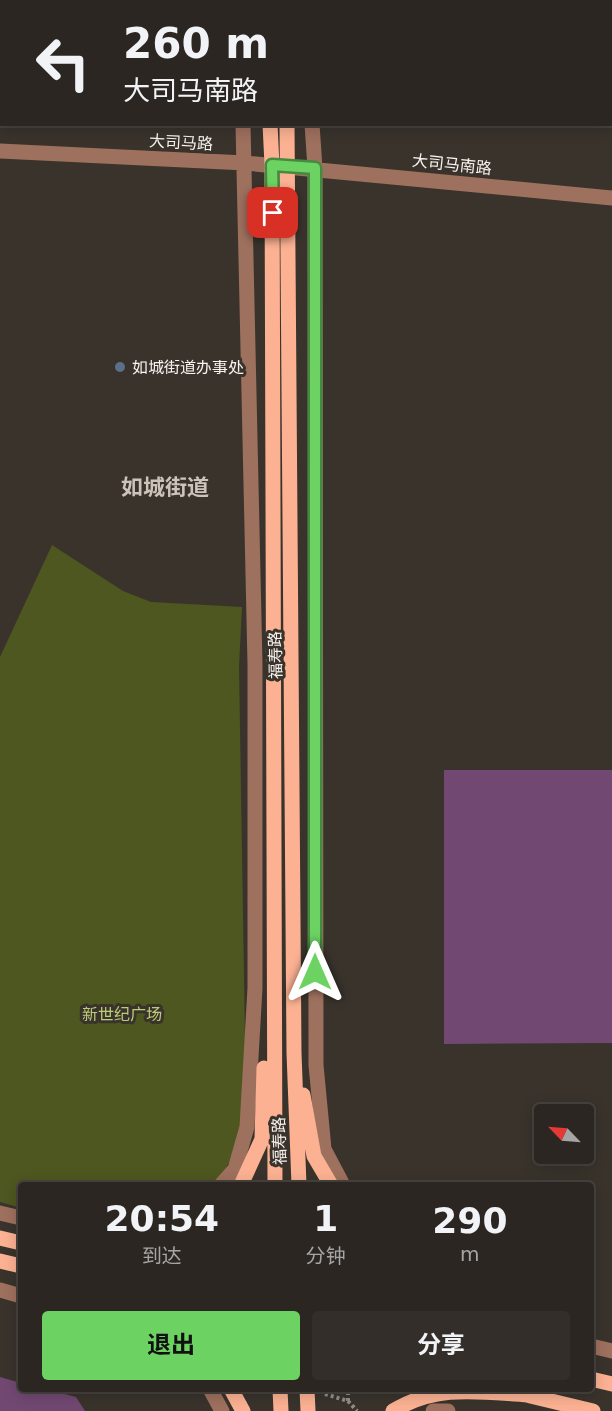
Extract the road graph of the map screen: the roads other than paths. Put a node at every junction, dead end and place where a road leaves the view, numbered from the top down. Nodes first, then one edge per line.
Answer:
1 (243, 126) edge
2 (270, 126) edge
3 (286, 126) edge
4 (312, 126) edge
5 (0, 151) edge
6 (245, 163) junction
7 (272, 165) junction
8 (289, 167) junction
9 (315, 168) junction
10 (612, 198) edge
11 (274, 997) junction
12 (294, 1053) junction
13 (224, 1182) edge
14 (242, 1182) edge
15 (275, 1182) edge
16 (299, 1182) edge
17 (329, 1182) edge
18 (341, 1182) edge
19 (0, 1213) edge
20 (18, 1217) edge
21 (0, 1238) edge
22 (18, 1242) edge
23 (0, 1261) edge
24 (18, 1265) edge
25 (0, 1290) edge
26 (18, 1295) edge
27 (594, 1347) edge
28 (612, 1351) edge
29 (594, 1380) edge
30 (612, 1384) edge
31 (212, 1392) edge
32 (233, 1392) edge
33 (280, 1392) edge
34 (307, 1392) edge
35 (449, 1392) edge
36 (472, 1392) edge
37 (516, 1392) edge
38 (528, 1395) junction
39 (222, 1411) edge
40 (243, 1411) edge
41 (281, 1411) edge
42 (308, 1411) edge
43 (393, 1411) edge
44 (433, 1411) edge
45 (448, 1411) edge
46 (593, 1411) edge

1 - 6 street
2 - 7 main road, 福寿路
3 - 8 main road, 福寿路
4 - 9 street
5 - 6 street, 大司马路
6 - 7 street, 大司马路
6 - 13 street
7 - 8 street, 大司马路
7 - 11 main road, 福寿路
8 - 9 street, 大司马南路
8 - 12 main road, 福寿路
9 - 10 street, 大司马南路
9 - 18 street
11 - 14 main road
11 - 15 main road, 福寿路
12 - 16 main road, 福寿路
12 - 17 main road
19 - 20 street
21 - 22 main road
23 - 24 main road
25 - 26 street
27 - 28 street
29 - 30 main road
31 - 39 street
32 - 40 main road
33 - 41 main road
34 - 42 main road
35 - 43 main road
36 - 38 main road
37 - 38 main road
38 - 46 main road
44 - 45 street

